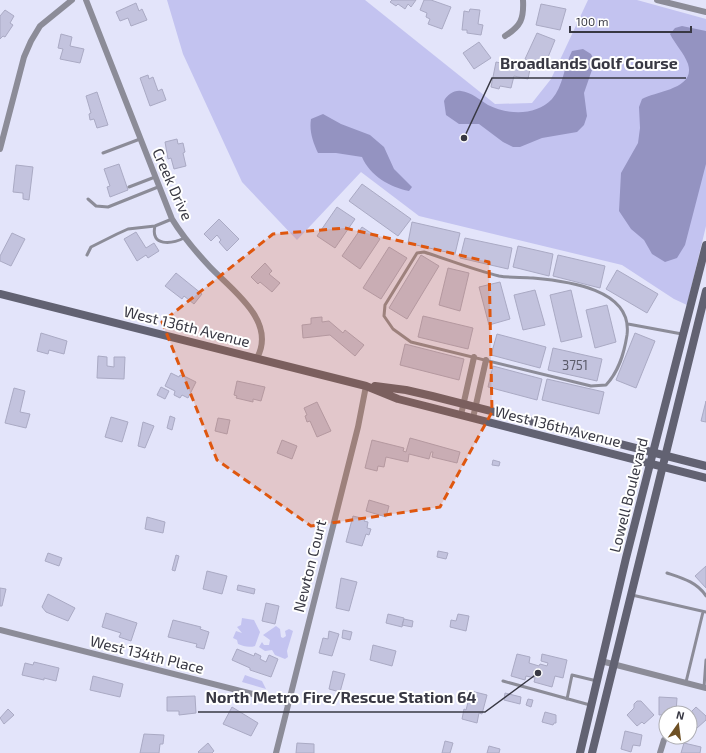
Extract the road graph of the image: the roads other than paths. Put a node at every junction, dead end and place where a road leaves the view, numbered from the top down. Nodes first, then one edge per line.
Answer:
1 (72, 0) edge
2 (86, 0) edge
3 (523, 0) edge
4 (660, 1) edge
5 (706, 12) edge
6 (505, 36) dead end
7 (140, 139) junction
8 (0, 149) edge
9 (103, 153) dead end
10 (155, 177) junction
11 (129, 187) dead end
12 (158, 187) junction
13 (88, 199) dead end
14 (172, 219) junction
15 (155, 226) junction
16 (184, 238) junction
17 (706, 245) edge
18 (87, 255) dead end
19 (706, 291) edge
20 (0, 294) edge
21 (628, 324) junction
22 (684, 335) junction
23 (474, 357) junction
24 (257, 358) junction
25 (486, 360) junction
26 (366, 386) junction
27 (464, 405) junction
28 (475, 408) junction
29 (461, 415) junction
30 (473, 418) junction
31 (653, 453) junction
32 (665, 456) junction
33 (650, 464) junction
34 (706, 466) edge
35 (662, 467) junction
36 (706, 478) edge
37 (667, 573) dead end
38 (630, 595) junction
39 (706, 596) edge
40 (704, 612) edge
41 (0, 630) edge
42 (706, 660) edge
43 (601, 662) junction
44 (614, 664) junction
45 (503, 681) dead end
46 (597, 681) junction
47 (686, 682) junction
48 (705, 687) edge
49 (566, 699) junction
50 (288, 703) junction
51 (591, 706) junction
52 (276, 753) edge
53 (580, 753) edge
54 (592, 753) edge

1 - 8 street
2 - 7 street, Creek Drive
3 - 6 street
4 - 5 street
7 - 9 lane
7 - 10 street, Creek Drive
10 - 11 lane
10 - 12 street, Creek Drive
12 - 13 lane
12 - 14 street, Creek Drive
14 - 15 lane
14 - 16 street, Creek Drive
15 - 16 lane
15 - 18 lane
16 - 24 street, Creek Drive
17 - 22 main road, Lowell Boulevard
19 - 32 main road, Lowell Boulevard
20 - 24 main road, West 136th Avenue
21 - 22 lane
21 - 23 lane
21 - 25 lane
22 - 31 main road, Lowell Boulevard
23 - 25 lane
23 - 27 street
24 - 26 main road, West 136th Avenue
25 - 28 street, West 136th Avenue
26 - 27 main road, West 136th Avenue
26 - 29 main road, West 136th Avenue
26 - 50 street, Newton Court
27 - 28 main road, West 136th Avenue
27 - 29 street
28 - 30 street, West 136th Avenue
28 - 31 main road, West 136th Avenue
29 - 30 main road, West 136th Avenue
30 - 33 main road, West 136th Avenue
31 - 32 main road, West 136th Avenue
31 - 33 main road, Lowell Boulevard
32 - 34 main road, West 136th Avenue
32 - 35 main road, Lowell Boulevard
33 - 35 main road, West 136th Avenue
33 - 43 main road, Lowell Boulevard
35 - 36 main road, West 136th Avenue
35 - 38 main road, Lowell Boulevard
37 - 39 lane
38 - 40 lane
38 - 44 main road, Lowell Boulevard
40 - 47 lane
41 - 50 street, West 134th Place
42 - 48 lane
43 - 44 street
43 - 46 main road, Lowell Boulevard
44 - 47 street
44 - 54 main road, Lowell Boulevard
45 - 49 lane
46 - 49 lane
46 - 51 main road, Lowell Boulevard
47 - 48 street
49 - 51 lane
50 - 52 street, Newton Court
51 - 53 main road, Lowell Boulevard

